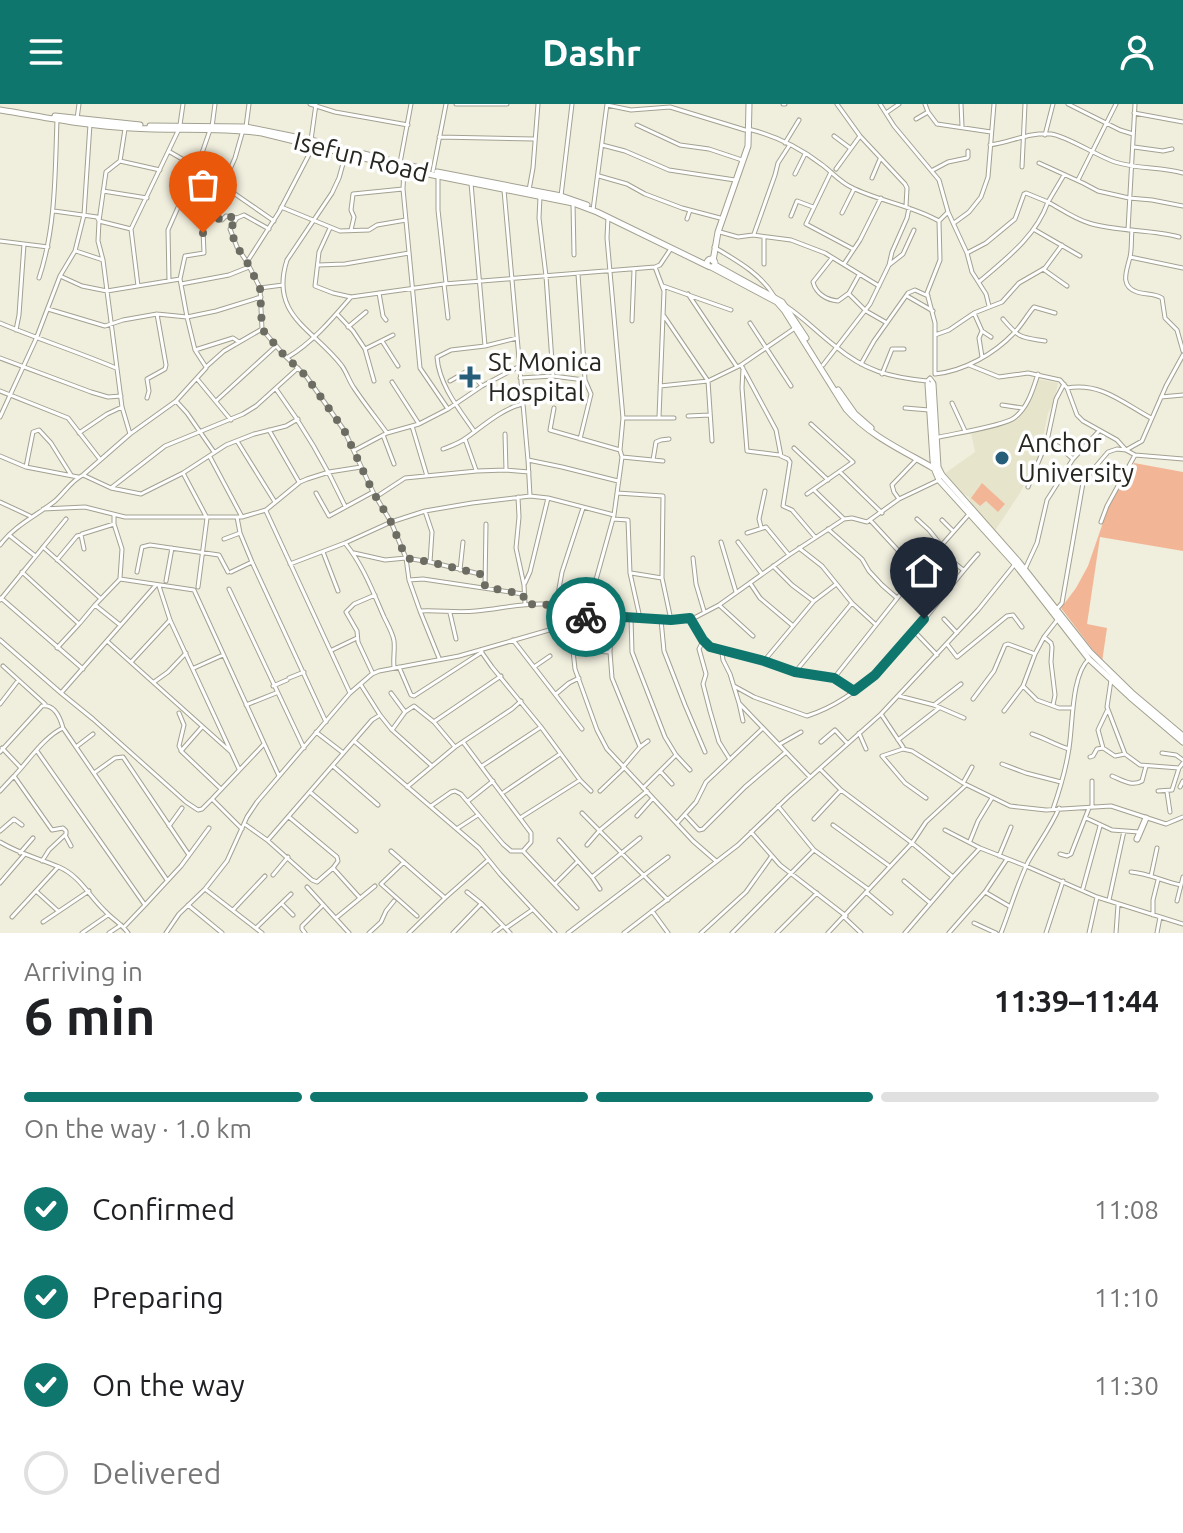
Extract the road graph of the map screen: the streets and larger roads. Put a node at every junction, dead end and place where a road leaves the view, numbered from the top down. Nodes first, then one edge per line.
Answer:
1 (79, 104) edge
2 (183, 104) edge
3 (215, 104) edge
4 (249, 104) edge
5 (411, 104) edge
6 (446, 104) edge
7 (456, 104) edge
8 (507, 104) edge
9 (538, 104) edge
10 (572, 104) edge
11 (607, 104) edge
12 (748, 104) edge
13 (845, 104) edge
14 (880, 104) edge
15 (899, 104) edge
16 (925, 104) edge
17 (961, 104) edge
18 (994, 104) edge
19 (1025, 104) edge
20 (1053, 104) edge
21 (1068, 104) edge
22 (1116, 104) edge
23 (1135, 104) edge
24 (314, 105) edge
25 (838, 106) edge
26 (0, 109) edge
27 (928, 112) junction
28 (886, 113) junction
29 (1134, 113) junction
30 (77, 119) junction
31 (916, 119) dead end
32 (57, 120) junction
33 (799, 120) dead end
34 (1183, 122) edge
35 (1106, 123) junction
36 (90, 124) junction
37 (408, 125) junction
38 (637, 125) dead end
39 (962, 126) junction
40 (179, 127) junction
41 (125, 128) junction
42 (211, 128) junction
43 (244, 128) junction
44 (746, 130) junction
45 (991, 132) junction
46 (1133, 134) junction
47 (1045, 135) junction
48 (834, 136) dead end
49 (860, 136) junction
50 (1022, 136) junction
51 (439, 137) junction
52 (534, 139) junction
53 (312, 143) junction
54 (787, 144) junction
55 (602, 145) junction
56 (990, 145) junction
57 (1134, 147) junction
58 (850, 148) junction
59 (1172, 149) dead end
60 (968, 151) dead end
61 (169, 152) junction
62 (1092, 152) junction
63 (346, 153) junction
64 (805, 154) junction
65 (880, 159) junction
66 (742, 160) junction
67 (120, 161) junction
68 (1039, 163) dead end
69 (402, 166) junction
70 (1132, 166) junction
71 (196, 167) junction
72 (1022, 167) dead end
73 (160, 170) junction
74 (834, 170) junction
75 (932, 170) junction
76 (1183, 173) edge
77 (435, 174) junction
78 (795, 174) dead end
79 (1064, 174) junction
80 (599, 176) junction
81 (872, 178) dead end
82 (735, 180) junction
83 (1078, 180) junction
84 (471, 183) junction
85 (223, 186) junction
86 (403, 189) junction
87 (854, 189) junction
88 (504, 190) junction
89 (529, 190) junction
90 (103, 191) junction
91 (561, 196) junction
92 (540, 197) junction
93 (147, 198) junction
94 (881, 198) junction
95 (1129, 198) junction
96 (1048, 202) junction
97 (573, 203) junction
98 (1183, 206) edge
99 (281, 207) junction
100 (813, 207) junction
101 (908, 207) junction
102 (258, 209) junction
103 (593, 209) junction
104 (690, 210) junction
105 (53, 211) junction
106 (948, 212) junction
107 (842, 213) dead end
108 (84, 215) junction
109 (210, 215) junction
110 (791, 216) dead end
111 (608, 217) junction
112 (237, 218) junction
113 (720, 218) junction
114 (253, 219) junction
115 (687, 219) dead end
116 (406, 220) junction
117 (99, 221) junction
118 (274, 221) junction
119 (312, 221) junction
120 (939, 221) junction
121 (953, 223) junction
122 (330, 228) junction
123 (131, 229) junction
124 (269, 229) junction
125 (351, 230) junction
126 (914, 230) dead end
127 (1035, 230) junction
128 (1130, 230) junction
129 (718, 232) junction
130 (753, 235) junction
131 (1179, 237) dead end
132 (764, 238) junction
133 (0, 241) edge
134 (24, 244) junction
135 (1062, 245) junction
136 (48, 247) junction
137 (714, 247) junction
138 (671, 248) junction
139 (853, 249) junction
140 (75, 251) junction
141 (409, 253) junction
142 (967, 253) junction
143 (574, 255) dead end
144 (1080, 256) dead end
145 (1130, 257) junction
146 (832, 258) junction
147 (103, 260) junction
148 (710, 263) junction
149 (764, 264) dead end
150 (843, 264) junction
151 (248, 265) junction
152 (317, 265) junction
153 (889, 265) junction
154 (655, 267) junction
155 (1183, 268) edge
156 (1043, 269) junction
157 (634, 270) junction
158 (609, 271) junction
159 (578, 274) junction
160 (859, 275) junction
161 (60, 276) junction
162 (546, 276) junction
163 (39, 278) dead end
164 (511, 279) junction
165 (169, 281) junction
166 (180, 281) junction
167 (479, 281) junction
168 (980, 281) junction
169 (445, 284) junction
170 (283, 285) junction
171 (138, 286) junction
172 (663, 286) junction
173 (879, 286) junction
174 (1067, 286) dead end
175 (260, 288) junction
176 (413, 289) junction
177 (107, 291) junction
178 (379, 293) junction
179 (849, 293) junction
180 (688, 294) junction
181 (774, 296) junction
182 (907, 296) junction
183 (928, 296) junction
184 (261, 297) junction
185 (351, 297) junction
186 (785, 305) junction
187 (989, 306) junction
188 (48, 309) junction
189 (731, 310) dead end
190 (866, 311) junction
191 (933, 311) junction
192 (366, 312) dead end
193 (974, 313) junction
194 (1055, 313) dead end
195 (157, 314) junction
196 (337, 314) junction
197 (664, 316) junction
198 (187, 317) junction
199 (448, 318) dead end
200 (1003, 319) dead end
201 (386, 320) dead end
202 (632, 321) dead end
203 (0, 323) edge
204 (750, 323) dead end
205 (887, 323) junction
206 (112, 325) junction
207 (348, 327) junction
208 (795, 328) junction
209 (262, 329) junction
210 (16, 330) junction
211 (982, 331) junction
212 (1014, 333) junction
213 (393, 335) dead end
214 (935, 335) junction
215 (991, 337) dead end
216 (313, 338) junction
217 (517, 338) junction
218 (36, 339) junction
219 (382, 341) junction
220 (1045, 341) dead end
221 (239, 342) junction
222 (276, 346) junction
223 (485, 346) junction
224 (767, 347) junction
225 (837, 348) junction
226 (365, 349) junction
227 (904, 349) dead end
228 (195, 350) junction
229 (1183, 353) edge
230 (982, 357) junction
231 (0, 358) edge
232 (287, 358) junction
233 (861, 364) junction
234 (823, 365) junction
235 (969, 365) junction
236 (398, 366) dead end
237 (24, 367) junction
238 (206, 367) junction
239 (518, 367) junction
240 (740, 367) junction
241 (116, 368) junction
242 (299, 368) junction
243 (882, 374) junction
244 (1038, 374) junction
245 (553, 376) junction
246 (196, 378) junction
247 (520, 378) junction
248 (585, 380) junction
249 (374, 381) dead end
250 (450, 381) dead end
251 (708, 381) junction
252 (931, 381) junction
253 (392, 382) dead end
254 (482, 386) junction
255 (660, 386) junction
256 (791, 386) dead end
257 (1066, 386) junction
258 (276, 389) junction
259 (0, 391) edge
260 (1183, 395) edge
261 (9, 396) junction
262 (121, 396) junction
263 (1161, 397) junction
264 (147, 398) dead end
265 (176, 401) junction
266 (216, 401) junction
267 (952, 403) dead end
268 (455, 404) junction
269 (522, 404) junction
270 (1002, 405) dead end
271 (122, 407) junction
272 (554, 408) dead end
273 (905, 408) dead end
274 (1023, 408) junction
275 (448, 409) junction
276 (929, 410) junction
277 (710, 415) junction
278 (688, 416) dead end
279 (0, 417) edge
280 (659, 417) junction
281 (623, 418) junction
282 (674, 418) dead end
283 (298, 419) junction
284 (1152, 419) junction
285 (231, 420) junction
286 (419, 424) junction
287 (811, 424) dead end
288 (412, 426) junction
289 (269, 430) junction
290 (199, 431) junction
291 (474, 431) junction
292 (965, 431) junction
293 (1099, 431) junction
294 (79, 433) junction
295 (130, 434) junction
296 (385, 434) junction
297 (505, 434) dead end
298 (465, 439) junction
299 (580, 439) junction
300 (669, 439) dead end
301 (935, 439) junction
302 (237, 441) junction
303 (712, 441) dead end
304 (1047, 441) junction
305 (794, 448) dead end
306 (443, 449) dead end
307 (620, 450) junction
308 (1126, 450) junction
309 (355, 451) junction
310 (214, 452) junction
311 (1135, 455) junction
312 (0, 456) edge
313 (209, 456) junction
314 (781, 456) junction
315 (622, 457) junction
316 (100, 459) junction
317 (917, 459) junction
318 (1073, 459) junction
319 (1183, 459) edge
320 (528, 460) junction
321 (653, 460) junction
322 (663, 461) dead end
323 (394, 464) dead end
324 (934, 466) junction
325 (26, 467) junction
326 (362, 467) junction
327 (506, 470) junction
328 (477, 471) junction
329 (329, 472) junction
330 (529, 472) junction
331 (840, 472) junction
332 (183, 473) junction
333 (71, 475) junction
334 (83, 475) junction
335 (427, 476) junction
336 (78, 477) junction
337 (828, 480) junction
338 (939, 480) junction
339 (618, 481) junction
340 (300, 482) junction
341 (1028, 487) dead end
342 (111, 488) junction
343 (814, 490) junction
344 (765, 491) dead end
345 (316, 493) dead end
346 (617, 493) junction
347 (375, 494) junction
348 (807, 494) dead end
349 (530, 496) junction
350 (518, 497) junction
351 (548, 498) junction
352 (899, 499) junction
353 (0, 502) edge
354 (275, 503) junction
355 (345, 506) junction
356 (583, 507) junction
357 (43, 509) junction
358 (266, 510) junction
359 (425, 511) junction
360 (882, 513) junction
361 (970, 513) junction
362 (114, 515) junction
363 (30, 516) junction
364 (240, 517) junction
365 (613, 517) junction
366 (207, 518) junction
367 (66, 519) dead end
368 (844, 519) junction
369 (917, 519) dead end
370 (870, 520) junction
371 (942, 520) dead end
372 (391, 522) junction
373 (1101, 522) dead end
374 (114, 524) junction
375 (486, 524) dead end
376 (761, 527) junction
377 (828, 529) junction
378 (953, 531) junction
379 (240, 533) junction
380 (747, 533) dead end
381 (9, 535) junction
382 (81, 535) junction
383 (815, 537) junction
384 (2, 538) edge
385 (224, 539) dead end
386 (463, 542) dead end
387 (721, 542) dead end
388 (738, 542) dead end
389 (345, 543) junction
390 (0, 545) edge
391 (43, 547) junction
392 (939, 547) junction
393 (172, 548) junction
394 (799, 548) junction
395 (84, 549) dead end
396 (203, 552) junction
397 (323, 552) junction
398 (354, 553) junction
399 (978, 554) dead end
400 (789, 555) junction
401 (35, 556) junction
402 (406, 558) junction
403 (693, 558) dead end
404 (57, 560) junction
405 (252, 562) junction
406 (430, 562) junction
407 (1016, 562) junction
408 (290, 564) junction
409 (773, 566) junction
410 (1025, 569) junction
411 (460, 570) junction
412 (963, 570) junction
413 (22, 572) junction
414 (137, 572) dead end
415 (918, 572) junction
416 (630, 573) junction
417 (762, 574) junction
418 (484, 575) junction
419 (662, 578) junction
420 (120, 579) junction
421 (409, 580) junction
422 (166, 581) dead end
423 (750, 583) junction
424 (836, 584) junction
425 (157, 585) junction
426 (524, 585) junction
427 (198, 587) dead end
428 (485, 587) junction
429 (229, 589) dead end
430 (338, 591) dead end
431 (737, 593) junction
432 (523, 594) junction
433 (375, 595) junction
434 (100, 598) junction
435 (897, 598) junction
436 (1, 599) edge
437 (814, 601) junction
438 (852, 603) junction
439 (525, 604) junction
440 (95, 605) junction
441 (556, 605) junction
442 (719, 605) junction
443 (1056, 610) junction
444 (420, 611) junction
445 (704, 611) junction
446 (587, 612) junction
447 (450, 613) junction
448 (631, 618) junction
449 (640, 618) junction
450 (690, 618) junction
451 (944, 619) dead end
452 (1058, 619) junction
453 (170, 620) junction
454 (612, 620) junction
455 (661, 620) junction
456 (671, 620) junction
457 (587, 623) junction
458 (79, 624) junction
459 (570, 624) junction
460 (120, 625) junction
461 (876, 625) junction
462 (793, 626) junction
463 (1022, 627) dead end
464 (914, 631) junction
465 (957, 633) junction
466 (753, 636) dead end
467 (1044, 637) junction
468 (357, 638) junction
469 (456, 639) dead end
470 (0, 640) edge
471 (513, 640) junction
472 (703, 640) junction
473 (107, 641) junction
474 (947, 644) junction
475 (57, 648) junction
476 (330, 651) junction
477 (481, 651) junction
478 (592, 651) dead end
479 (722, 651) junction
480 (610, 652) junction
481 (186, 653) junction
482 (1035, 654) junction
483 (223, 655) junction
484 (937, 655) junction
485 (550, 656) dead end
486 (440, 659) junction
487 (1089, 659) junction
488 (132, 661) junction
489 (764, 661) junction
490 (3, 666) dead end
491 (534, 667) junction
492 (193, 668) junction
493 (397, 668) junction
494 (83, 669) junction
495 (304, 672) junction
496 (795, 672) junction
497 (372, 674) junction
498 (501, 676) junction
499 (579, 678) junction
500 (834, 678) junction
501 (18, 680) junction
502 (1111, 680) junction
503 (154, 682) junction
504 (360, 684) junction
505 (961, 684) dead end
506 (273, 686) junction
507 (734, 686) junction
508 (1023, 686) junction
509 (854, 691) junction
510 (276, 692) junction
511 (61, 693) junction
512 (350, 693) junction
513 (391, 693) dead end
514 (556, 694) junction
515 (899, 696) junction
516 (973, 699) dead end
517 (521, 701) junction
518 (739, 703) junction
519 (0, 704) edge
520 (45, 704) junction
521 (246, 705) junction
522 (934, 705) junction
523 (1053, 705) junction
524 (939, 708) junction
525 (1073, 708) junction
526 (1004, 711) dead end
527 (1107, 711) junction
528 (405, 712) junction
529 (179, 713) dead end
530 (881, 714) junction
531 (380, 715) junction
532 (964, 718) dead end
533 (743, 721) dead end
534 (326, 722) junction
535 (434, 722) junction
536 (202, 727) junction
537 (541, 727) junction
538 (63, 728) junction
539 (763, 728) junction
540 (582, 729) dead end
541 (392, 730) junction
542 (316, 732) junction
543 (801, 732) dead end
544 (859, 733) junction
545 (93, 734) dead end
546 (1032, 734) dead end
547 (1183, 739) edge
548 (898, 740) junction
549 (354, 741) junction
550 (462, 741) junction
551 (648, 741) dead end
552 (821, 742) dead end
553 (264, 744) junction
554 (780, 744) junction
555 (847, 744) junction
556 (76, 747) junction
557 (455, 747) junction
558 (640, 747) junction
559 (304, 748) junction
560 (1103, 748) junction
561 (866, 749) dead end
562 (903, 749) junction
563 (1069, 749) junction
564 (1, 750) edge
565 (37, 751) junction
566 (181, 751) junction
567 (231, 752) junction
568 (705, 752) dead end
569 (786, 752) junction
570 (343, 753) junction
571 (1162, 753) dead end
572 (560, 754) junction
573 (1125, 754) junction
574 (676, 755) junction
575 (1090, 757) dead end
576 (729, 758) junction
577 (1183, 761) edge
578 (1002, 764) dead end
579 (333, 766) junction
580 (432, 766) junction
581 (482, 766) junction
582 (1146, 766) junction
583 (972, 767) dead end
584 (21, 768) junction
585 (623, 768) junction
586 (1179, 768) junction
587 (239, 769) junction
588 (820, 769) junction
589 (690, 770) dead end
590 (660, 771) junction
591 (94, 773) junction
592 (14, 776) junction
593 (279, 776) junction
594 (1112, 776) dead end
595 (810, 777) junction
596 (580, 780) junction
597 (493, 781) junction
598 (1092, 781) dead end
599 (1183, 781) edge
600 (1061, 782) junction
601 (672, 784) dead end
602 (964, 784) junction
603 (407, 787) junction
604 (1180, 787) dead end
605 (221, 789) junction
606 (645, 790) junction
607 (841, 790) junction
608 (0, 791) edge
609 (591, 791) dead end
610 (600, 791) dead end
611 (1158, 791) dead end
612 (310, 792) junction
613 (1167, 792) junction
614 (502, 793) junction
615 (653, 798) junction
616 (926, 798) dead end
617 (992, 798) junction
618 (212, 799) junction
619 (468, 801) junction
620 (378, 805) dead end
621 (431, 806) junction
622 (778, 806) junction
623 (1091, 807) junction
624 (182, 808) dead end
625 (1059, 808) junction
626 (1053, 809) junction
627 (1170, 812) dead end
628 (582, 813) dead end
629 (478, 815) junction
630 (685, 815) junction
631 (637, 816) dead end
632 (289, 817) junction
633 (1183, 817) edge
634 (520, 818) junction
635 (1086, 818) junction
636 (1146, 818) junction
637 (814, 819) dead end
638 (677, 823) junction
639 (22, 825) dead end
640 (833, 825) dead end
641 (169, 826) junction
642 (243, 826) junction
643 (1100, 826) junction
644 (1011, 827) dead end
645 (209, 828) dead end
646 (458, 829) junction
647 (600, 830) junction
648 (945, 830) dead end
649 (0, 831) edge
650 (356, 831) dead end
651 (1124, 831) junction
652 (751, 832) junction
653 (1141, 832) junction
654 (65, 835) junction
655 (33, 838) dead end
656 (640, 838) dead end
657 (1137, 839) dead end
658 (267, 840) junction
659 (559, 840) dead end
660 (0, 842) edge
661 (912, 843) junction
662 (970, 843) junction
663 (587, 845) dead end
664 (71, 846) dead end
665 (980, 848) junction
666 (1157, 848) dead end
667 (814, 850) junction
668 (391, 851) dead end
669 (523, 851) junction
670 (622, 853) junction
671 (22, 854) junction
672 (1060, 854) dead end
673 (189, 855) junction
674 (999, 856) junction
675 (288, 857) junction
676 (668, 857) dead end
677 (771, 857) junction
678 (1007, 859) junction
679 (488, 860) junction
680 (42, 861) junction
681 (404, 862) junction
682 (577, 862) junction
683 (717, 862) junction
684 (888, 866) junction
685 (1026, 866) junction
686 (58, 867) junction
687 (333, 868) junction
688 (1131, 872) dead end
689 (273, 875) dead end
690 (791, 875) junction
691 (265, 876) dead end
692 (645, 876) junction
693 (592, 877) junction
694 (953, 877) junction
695 (1151, 877) junction
696 (1183, 877) edge
697 (167, 880) junction
698 (1158, 880) junction
699 (904, 881) dead end
700 (1063, 881) junction
701 (0, 883) edge
702 (555, 884) junction
703 (1181, 885) junction
704 (375, 886) dead end
705 (307, 887) dead end
706 (205, 889) junction
707 (600, 889) dead end
708 (1083, 890) junction
709 (36, 891) junction
710 (89, 891) junction
711 (866, 891) junction
712 (467, 892) dead end
713 (985, 892) junction
714 (817, 893) junction
715 (291, 894) dead end
716 (1097, 897) junction
717 (360, 898) junction
718 (445, 898) junction
719 (668, 900) junction
720 (1109, 900) junction
721 (394, 901) dead end
722 (1177, 901) dead end
723 (931, 903) junction
724 (1118, 903) junction
725 (282, 904) junction
726 (482, 904) junction
727 (145, 905) junction
728 (188, 905) junction
729 (323, 905) junction
730 (1010, 907) junction
731 (577, 908) dead end
732 (233, 910) junction
733 (532, 910) junction
734 (58, 911) junction
735 (652, 911) junction
736 (891, 913) dead end
737 (108, 915) junction
738 (293, 915) dead end
739 (1153, 915) junction
740 (417, 916) dead end
741 (845, 916) junction
742 (12, 917) dead end
743 (1160, 917) junction
744 (336, 918) junction
745 (43, 922) dead end
746 (974, 923) dead end
747 (1183, 924) edge
748 (122, 926) junction
749 (504, 927) junction
750 (216, 928) junction
751 (256, 928) junction
752 (344, 928) junction
753 (82, 933) edge
754 (109, 933) edge
755 (128, 933) edge
756 (166, 933) edge
757 (213, 933) edge
758 (222, 933) edge
759 (262, 933) edge
760 (305, 933) edge
761 (339, 933) edge
762 (349, 933) edge
763 (369, 933) edge
764 (409, 933) edge
765 (453, 933) edge
766 (494, 933) edge
767 (510, 933) edge
768 (555, 933) edge
769 (568, 933) edge
770 (624, 933) edge
771 (668, 933) edge
772 (701, 933) edge
773 (732, 933) edge
774 (777, 933) edge
775 (828, 933) edge
776 (861, 933) edge
777 (905, 933) edge
778 (949, 933) edge
779 (998, 933) edge
780 (1046, 933) edge
781 (1089, 933) edge
782 (1116, 933) edge
783 (1157, 933) edge

1 - 30 street
2 - 40 street
3 - 42 street
4 - 43 street
5 - 37 street
6 - 51 street
7 - 8 street
9 - 52 street
10 - 91 street
11 - 44 street
11 - 55 street
12 - 44 street
13 - 25 street
14 - 28 street
15 - 28 street
16 - 27 street
17 - 39 street
18 - 45 street
19 - 50 street
20 - 47 street
21 - 35 street
22 - 35 street
23 - 29 street
24 - 37 street
24 - 53 street
25 - 49 street
26 - 30 street, Isefun Road
26 - 32 street, Isefun Road
27 - 31 street
27 - 39 street
28 - 75 street
29 - 34 street
29 - 46 street
30 - 40 street, Isefun Road
32 - 36 street, Isefun Road
32 - 105 street
33 - 54 street
35 - 46 street
35 - 62 street
36 - 41 street, Isefun Road
36 - 108 street
37 - 69 street
38 - 66 street
39 - 45 street
40 - 41 street, Isefun Road
40 - 42 street, Isefun Road
40 - 61 street
41 - 67 street
42 - 43 street, Isefun Road
42 - 71 street
43 - 53 street, Isefun Road
43 - 85 street
44 - 54 street
44 - 66 street
44 - 129 street
45 - 56 street
46 - 57 street
47 - 50 street
47 - 62 street
48 - 58 street
49 - 58 street
49 - 65 street
50 - 56 street
50 - 72 street
51 - 52 street
51 - 77 street
52 - 89 street
53 - 63 street, Isefun Road
53 - 69 street, Isefun Road
53 - 99 street
54 - 64 street
54 - 130 street
55 - 80 street
55 - 82 street
56 - 121 street
57 - 59 street
57 - 70 street
58 - 74 street
60 - 75 street
61 - 71 street
61 - 73 street
62 - 70 street
62 - 83 street
63 - 69 street, Isefun Road
63 - 119 street
64 - 74 street
64 - 78 street
65 - 81 street
65 - 101 street
66 - 82 street
67 - 73 street
67 - 90 street
68 - 79 street
69 - 77 street, Isefun Road
69 - 86 street
70 - 76 street
70 - 95 street
71 - 85 street
71 - 165 street
73 - 93 street
74 - 87 street
74 - 100 street
75 - 106 street
77 - 84 street, Isefun Road
77 - 89 street, Isefun Road
77 - 169 street
79 - 83 street
79 - 96 street
80 - 103 street
80 - 104 street
82 - 113 street
83 - 95 street
84 - 88 street, Isefun Road
84 - 167 street
85 - 102 street
85 - 109 street
86 - 116 street
86 - 125 street
87 - 94 street
87 - 107 street
88 - 92 street, Isefun Road
88 - 164 street
89 - 91 street, Isefun Road
90 - 93 street
90 - 117 street
91 - 103 street, Isefun Road
92 - 97 street, Isefun Road
92 - 162 street
93 - 123 street
94 - 101 street
94 - 139 street
95 - 98 street
95 - 128 street
96 - 127 street
96 - 128 street
96 - 142 street
97 - 103 street, Isefun Road
97 - 143 street
99 - 118 street
99 - 119 street
100 - 110 street
100 - 139 street
101 - 120 street
101 - 153 street
102 - 114 street
102 - 118 street
103 - 111 street, Isefun Road
103 - 148 street, Isefun Road
104 - 113 street
104 - 115 street
105 - 108 street
105 - 136 street
106 - 120 street
106 - 121 street
108 - 117 street
108 - 140 street
109 - 112 street
109 - 166 street
111 - 138 street, Isefun Road
111 - 158 street
112 - 114 street
112 - 151 street
113 - 148 street
114 - 124 street
116 - 125 street
116 - 141 street
117 - 123 street
117 - 147 street
118 - 124 street
119 - 122 street
119 - 170 street
120 - 183 street
121 - 142 street
122 - 125 street
122 - 152 street
123 - 171 street
124 - 151 street
126 - 153 street
127 - 135 street
127 - 168 street
128 - 131 street
128 - 145 street
129 - 130 street
129 - 137 street
130 - 132 street
132 - 146 street
132 - 149 street
133 - 134 street
134 - 136 street
134 - 210 street
135 - 144 street
135 - 156 street
136 - 163 street
137 - 148 street
137 - 181 street
138 - 148 street, Isefun Road
138 - 154 street
139 - 150 street
140 - 147 street
140 - 161 street
141 - 152 street
141 - 176 street
142 - 168 street
145 - 155 street
145 - 229 street
146 - 150 street
146 - 179 street
147 - 177 street
148 - 181 street
148 - 208 street
150 - 160 street
151 - 166 street
151 - 175 street
152 - 185 street
153 - 173 street
154 - 157 street
154 - 172 street
156 - 174 street
156 - 187 street
157 - 158 street
157 - 202 street
158 - 159 street
158 - 281 street
159 - 162 street
159 - 248 street
160 - 173 street
160 - 179 street
161 - 177 street
161 - 188 street
162 - 164 street
162 - 245 street
164 - 167 street
164 - 217 street
165 - 166 street
165 - 171 street
166 - 198 street
167 - 169 street
167 - 223 street
168 - 187 street
169 - 176 street
169 - 199 street
170 - 175 street
170 - 216 street
171 - 177 street
172 - 180 street
172 - 197 street
173 - 190 street
175 - 184 street
176 - 178 street
176 - 275 street
177 - 206 street
178 - 185 street
178 - 201 street
179 - 190 street
180 - 189 street
180 - 240 street
181 - 186 street
182 - 183 street
182 - 191 street
182 - 205 street
183 - 191 street
184 - 198 street
184 - 209 street
185 - 196 street
186 - 225 street
186 - 234 street
187 - 193 street
188 - 206 street
188 - 218 street
190 - 205 street
190 - 225 street
191 - 214 street
192 - 207 street
193 - 211 street
193 - 214 street
194 - 212 street
195 - 198 street
195 - 206 street
195 - 264 street
196 - 207 street
196 - 216 street
197 - 251 street
197 - 255 street
198 - 228 street
200 - 212 street
203 - 210 street
204 - 224 street
205 - 233 street
206 - 241 street
207 - 226 street
208 - 224 street
208 - 317 street
209 - 221 street
209 - 222 street
210 - 218 street
211 - 215 street
211 - 230 street
212 - 220 street
212 - 230 street
213 - 219 street
214 - 252 street
216 - 232 street
216 - 296 street
217 - 223 street
217 - 239 street
218 - 237 street
218 - 241 street
219 - 226 street
219 - 236 street
221 - 228 street
221 - 238 street
222 - 232 street
222 - 266 street
223 - 268 street
224 - 240 street
224 - 256 street
225 - 233 street
225 - 234 street
226 - 249 street
227 - 243 street
228 - 238 street
229 - 263 street
230 - 235 street
231 - 237 street
232 - 242 street
233 - 243 street
234 - 324 street
235 - 244 street
235 - 252 street
237 - 261 street
237 - 262 street
238 - 246 street
239 - 247 street
239 - 254 street
240 - 251 street
240 - 314 street
240 - 314 street
241 - 262 street
242 - 258 street
242 - 309 street
243 - 252 street
244 - 257 street
244 - 274 street
245 - 247 street
245 - 248 street
246 - 265 street
246 - 266 street
247 - 269 street
248 - 299 street
250 - 254 street
251 - 255 street
251 - 277 street
252 - 276 street
252 - 301 street
253 - 286 street
254 - 268 street
255 - 280 street
257 - 284 street
257 - 293 street
257 - 304 street
258 - 283 street
258 - 285 street
259 - 261 street
260 - 263 street
261 - 279 street
261 - 294 street
262 - 271 street
263 - 284 street
265 - 290 street
265 - 295 street
266 - 285 street
267 - 292 street
268 - 275 street
268 - 291 street
269 - 291 street
269 - 320 street
270 - 274 street
271 - 294 street
271 - 295 street
272 - 299 street
273 - 276 street
274 - 292 street
275 - 286 street
276 - 324 street
277 - 278 street
277 - 303 street
280 - 281 street
280 - 282 street
281 - 307 street
283 - 289 street
283 - 329 street
284 - 308 street
285 - 290 street
286 - 288 street
287 - 331 street
288 - 296 street
288 - 335 street
289 - 302 street
289 - 340 street
290 - 310 street
290 - 342 street
291 - 298 street
292 - 301 street
293 - 308 street
293 - 318 street
294 - 316 street
295 - 316 street
296 - 309 street
296 - 323 street
297 - 327 street
298 - 306 street
298 - 328 street
299 - 307 street
300 - 321 street
301 - 407 street
302 - 310 street
302 - 354 street
304 - 318 street
304 - 341 street
305 - 337 street
307 - 315 street
308 - 311 street
308 - 443 street
309 - 326 street
310 - 313 street
311 - 319 street
311 - 373 street
312 - 325 street
313 - 332 street
313 - 364 street
314 - 383 street
315 - 321 street
315 - 339 street
316 - 334 street
317 - 324 street
317 - 352 street
318 - 410 street
320 - 330 street
320 - 339 street
321 - 322 street
324 - 338 street
325 - 333 street
325 - 333 street
326 - 329 street
326 - 347 street
327 - 328 street
327 - 330 street
328 - 335 street
329 - 340 street
329 - 355 street
330 - 349 street
331 - 337 street
331 - 360 street
332 - 342 street
332 - 366 street
333 - 336 street
334 - 336 street
334 - 342 street
335 - 347 street
336 - 357 street
337 - 343 street
338 - 352 street
338 - 361 street
339 - 346 street
340 - 354 street
343 - 348 street
343 - 368 street
344 - 376 street
345 - 355 street
346 - 365 street
346 - 419 street
347 - 355 street
347 - 372 street
349 - 350 street
349 - 351 street
350 - 359 street
350 - 426 street
351 - 356 street
351 - 426 street
352 - 360 street
353 - 363 street
354 - 358 street
356 - 365 street
356 - 441 street
357 - 362 street
357 - 363 street
358 - 364 street
358 - 408 street
359 - 372 street
359 - 406 street
360 - 370 street
361 - 378 street
361 - 407 street
362 - 366 street
362 - 374 street
363 - 381 street
364 - 366 street
364 - 379 street
365 - 416 street
365 - 446 street
366 - 396 street
367 - 391 street
368 - 370 street
368 - 377 street
369 - 392 street
370 - 415 street
371 - 378 street
372 - 389 street
372 - 402 street
374 - 382 street
374 - 420 street
375 - 418 street
376 - 380 street
376 - 400 street
377 - 383 street
377 - 435 street
378 - 392 street
379 - 385 street
379 - 405 street
381 - 384 street
381 - 401 street
382 - 395 street
382 - 404 street
383 - 394 street
384 - 390 street
386 - 411 street
387 - 431 street
388 - 417 street
389 - 397 street
389 - 398 street
391 - 401 street
391 - 404 street
392 - 412 street
392 - 415 street
393 - 396 street
393 - 414 street
393 - 422 street
394 - 400 street
394 - 424 street
396 - 405 street
396 - 427 street
397 - 408 street
397 - 430 street
398 - 402 street
398 - 433 street
399 - 412 street
400 - 409 street
401 - 413 street
402 - 406 street
402 - 421 street
403 - 445 street
404 - 434 street
405 - 495 street
406 - 411 street
407 - 410 street
407 - 452 street
407 - 465 street
408 - 476 street
409 - 417 street
409 - 437 street
410 - 443 street
411 - 418 street
412 - 464 street
413 - 436 street
413 - 458 street
415 - 435 street
416 - 419 street
416 - 449 street
417 - 423 street
418 - 428 street
419 - 456 street
420 - 425 street
420 - 434 street
421 - 428 street
421 - 444 street
423 - 431 street
423 - 462 street
424 - 437 street
424 - 438 street
425 - 453 street
425 - 460 street
425 - 483 street
426 - 432 street
428 - 432 street
429 - 506 street
431 - 442 street
432 - 439 street
433 - 468 street
433 - 493 street
434 - 440 street
435 - 461 street
436 - 475 street
437 - 462 street
438 - 461 street
438 - 496 street
439 - 441 street
439 - 447 street
440 - 458 street
440 - 460 street
441 - 446 street
442 - 445 street
442 - 466 street
443 - 547 street
444 - 447 street
444 - 486 street
445 - 450 street
446 - 457 street
447 - 469 street
448 - 449 street
448 - 454 street
448 - 574 street
449 - 455 street
450 - 456 street
450 - 472 street
451 - 465 street
452 - 467 street
452 - 487 street
453 - 481 street
453 - 488 street
454 - 457 street
454 - 480 street
455 - 456 street
455 - 568 street
457 - 459 street
458 - 475 street
459 - 471 street
459 - 499 street
460 - 473 street
461 - 500 street
462 - 489 street
463 - 474 street
464 - 484 street
464 - 509 street
465 - 474 street
467 - 482 street
467 - 523 street
468 - 476 street
468 - 497 street
470 - 511 street
471 - 477 street
471 - 491 street
472 - 479 street
472 - 576 street
473 - 488 street
473 - 494 street
474 - 484 street
475 - 494 street
476 - 512 street
477 - 486 street
477 - 493 street
477 - 498 street
478 - 480 street
479 - 489 street
479 - 507 street
480 - 558 street
481 - 492 street
481 - 503 street
482 - 508 street
482 - 516 street
483 - 492 street
483 - 521 street
484 - 515 street
485 - 491 street
486 - 493 street
487 - 502 street
487 - 525 street
488 - 503 street
489 - 496 street
490 - 501 street
491 - 514 street
492 - 567 street
493 - 497 street
494 - 511 street
495 - 506 street
495 - 534 street
496 - 500 street
497 - 504 street
498 - 517 street
498 - 535 street
499 - 514 street
499 - 585 street
500 - 509 street
501 - 519 street
501 - 520 street
502 - 527 street
502 - 547 street
503 - 536 street
504 - 512 street
504 - 531 street
505 - 522 street
506 - 510 street
507 - 509 street
507 - 518 street
508 - 523 street
508 - 526 street
510 - 521 street
510 - 559 street
511 - 618 street
512 - 534 street
513 - 528 street
514 - 540 street
515 - 522 street
515 - 530 street
517 - 537 street
517 - 550 street
518 - 533 street
518 - 539 street
520 - 538 street
520 - 564 street
521 - 553 street
522 - 524 street
523 - 525 street
524 - 532 street
524 - 548 street
525 - 563 street
527 - 560 street
527 - 573 street
528 - 535 street
528 - 541 street
529 - 566 street
530 - 544 street
530 - 548 street
531 - 541 street
531 - 549 street
534 - 542 street
535 - 557 street
536 - 566 street
536 - 567 street
537 - 572 street
537 - 581 street
538 - 556 street
538 - 565 street
539 - 554 street
539 - 576 street
541 - 580 street
542 - 559 street
542 - 570 street
543 - 554 street
544 - 555 street
544 - 561 street
545 - 556 street
546 - 563 street
548 - 562 street
549 - 570 street
549 - 603 street
550 - 557 street
550 - 581 street
551 - 558 street
552 - 555 street
553 - 587 street
553 - 593 street
554 - 569 street
555 - 588 street
556 - 591 street
557 - 580 street
558 - 585 street
559 - 593 street
560 - 573 street
560 - 575 street
562 - 602 street
562 - 616 street
563 - 600 street
564 - 584 street
565 - 584 street
565 - 727 street
566 - 605 street
567 - 587 street
569 - 595 street
569 - 630 street
570 - 579 street
571 - 577 street
572 - 596 street
572 - 614 street
573 - 582 street
574 - 589 street
574 - 590 street
576 - 630 street
577 - 586 street
578 - 600 street
579 - 612 street
579 - 620 street
580 - 603 street
581 - 597 street
582 - 586 street
582 - 594 street
583 - 602 street
584 - 592 street
585 - 606 street
585 - 610 street
586 - 613 street
587 - 605 street
588 - 595 street
588 - 607 street
590 - 601 street
590 - 606 street
591 - 641 street
591 - 697 street
592 - 608 street
592 - 654 street
593 - 642 street
595 - 622 street
596 - 609 street
596 - 634 street
597 - 614 street
597 - 619 street
598 - 623 street
599 - 604 street
600 - 626 street
602 - 617 street
602 - 661 street
603 - 621 street
605 - 618 street
606 - 615 street
606 - 647 street
607 - 637 street
607 - 661 street
611 - 613 street
612 - 632 street
612 - 650 street
613 - 627 street
614 - 634 street
615 - 631 street
615 - 638 street
617 - 626 street
617 - 662 street
618 - 642 street
619 - 621 street
619 - 629 street
621 - 646 street
622 - 652 street
622 - 667 street
623 - 625 street
623 - 635 street
623 - 636 street
624 - 641 street
625 - 626 street
625 - 685 street
628 - 647 street
629 - 646 street
629 - 669 street
630 - 638 street
632 - 658 street
632 - 687 street
633 - 636 street
634 - 669 street
635 - 643 street
635 - 672 street
636 - 653 street
638 - 683 street
639 - 649 street
640 - 684 street
641 - 673 street
642 - 658 street
642 - 706 street
643 - 651 street
643 - 708 street
644 - 674 street
645 - 673 street
646 - 679 street
647 - 663 street
647 - 670 street
648 - 662 street
651 - 653 street
651 - 720 street
652 - 677 street
652 - 683 street
653 - 657 street
654 - 664 street
654 - 680 street
655 - 671 street
656 - 670 street
658 - 675 street
659 - 682 street
660 - 671 street
661 - 684 street
661 - 694 street
662 - 665 street
665 - 674 street
665 - 694 street
666 - 695 street
667 - 690 street
667 - 711 street
668 - 681 street
669 - 702 street
670 - 692 street
670 - 693 street
671 - 680 street
671 - 701 street
673 - 697 street
674 - 678 street
675 - 687 street
675 - 689 street
676 - 692 street
677 - 690 street
677 - 772 street
678 - 685 street
678 - 713 street
679 - 718 street
679 - 733 street
680 - 686 street
681 - 718 street
681 - 740 street
682 - 693 street
682 - 702 street
683 - 719 street
684 - 711 street
685 - 700 street
685 - 730 street
686 - 709 street
686 - 710 street
687 - 717 street
688 - 695 street
690 - 714 street
690 - 773 street
691 - 732 street
692 - 719 street
692 - 769 street
693 - 707 street
694 - 723 street
695 - 698 street
696 - 703 street
697 - 727 street
698 - 703 street
698 - 739 street
699 - 723 street
700 - 708 street
700 - 780 street
702 - 731 street
703 - 722 street
704 - 717 street
705 - 729 street
706 - 728 street
706 - 732 street
708 - 716 street
709 - 734 street
709 - 742 street
710 - 734 street
710 - 737 street
711 - 736 street
711 - 741 street
712 - 726 street
713 - 730 street
713 - 778 street
714 - 741 street
714 - 774 street
715 - 725 street
716 - 720 street
716 - 781 street
717 - 744 street
718 - 764 street
719 - 735 street
720 - 724 street
721 - 763 street
723 - 777 street
724 - 739 street
724 - 782 street
725 - 738 street
725 - 751 street
726 - 749 street
726 - 765 street
727 - 748 street
728 - 750 street
728 - 756 street
729 - 744 street
729 - 760 street
730 - 779 street
732 - 751 street
733 - 749 street
733 - 768 street
734 - 745 street
735 - 770 street
735 - 771 street
737 - 748 street
737 - 753 street
739 - 743 street
741 - 775 street
741 - 776 street
743 - 747 street
743 - 783 street
744 - 752 street
746 - 779 street
748 - 754 street
748 - 755 street
749 - 766 street
749 - 767 street
750 - 757 street
750 - 758 street
751 - 759 street
752 - 761 street
752 - 762 street

